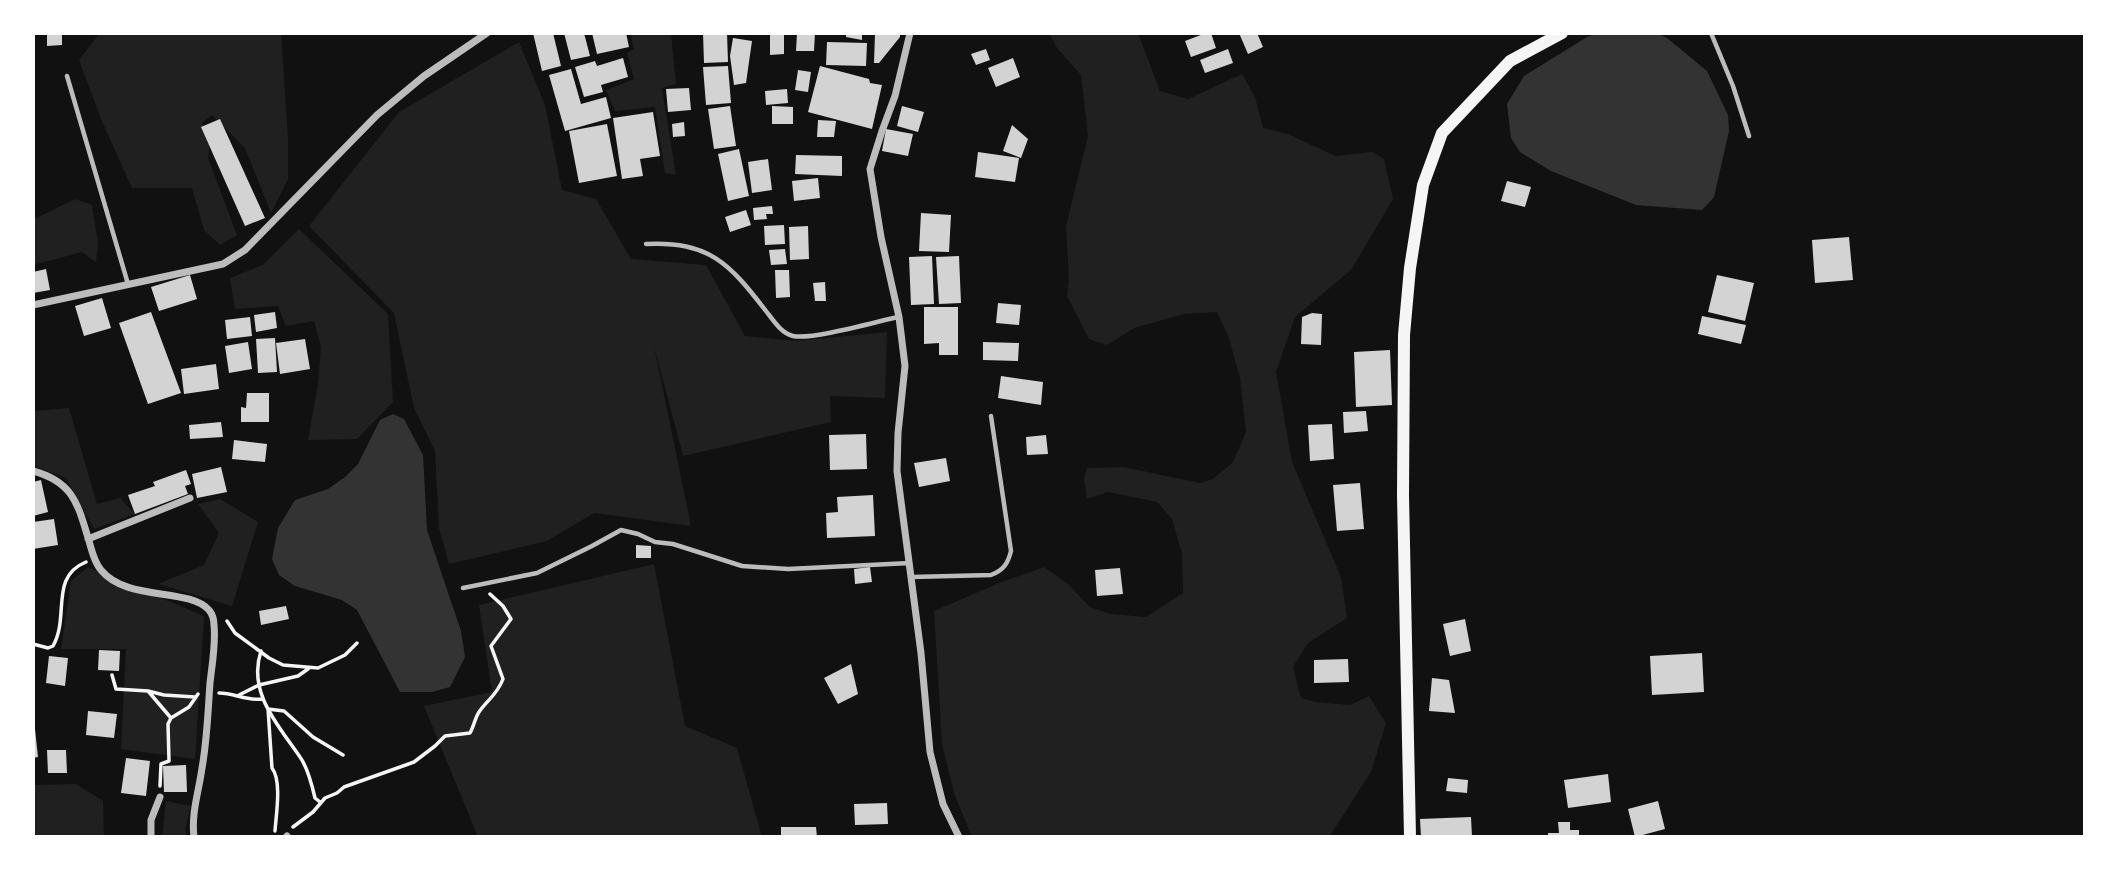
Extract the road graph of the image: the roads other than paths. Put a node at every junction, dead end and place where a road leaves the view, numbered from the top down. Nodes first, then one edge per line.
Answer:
1 (473, 33) edge
2 (487, 33) edge
3 (910, 33) edge
4 (1562, 33) edge
5 (1711, 33) edge
6 (474, 42) junction
7 (67, 76) dead end
8 (1749, 136) dead end
9 (646, 244) dead end
10 (128, 285) junction
11 (33, 305) edge
12 (899, 317) junction
13 (991, 416) dead end
14 (33, 471) edge
15 (190, 498) dead end
16 (88, 539) junction
17 (911, 563) junction
18 (912, 577) junction
19 (463, 588) dead end
20 (160, 797) road end
21 (151, 837) edge
22 (194, 837) edge
23 (959, 837) edge
24 (1410, 837) edge

1 - 6 street
2 - 6 street
3 - 12 street
4 - 24 main road
5 - 8 lane
6 - 10 street
7 - 10 lane
9 - 12 lane
10 - 11 street
12 - 17 street
13 - 18 lane
14 - 16 street
15 - 16 street
16 - 22 street
17 - 18 street
17 - 19 lane
18 - 23 street
20 - 21 street

